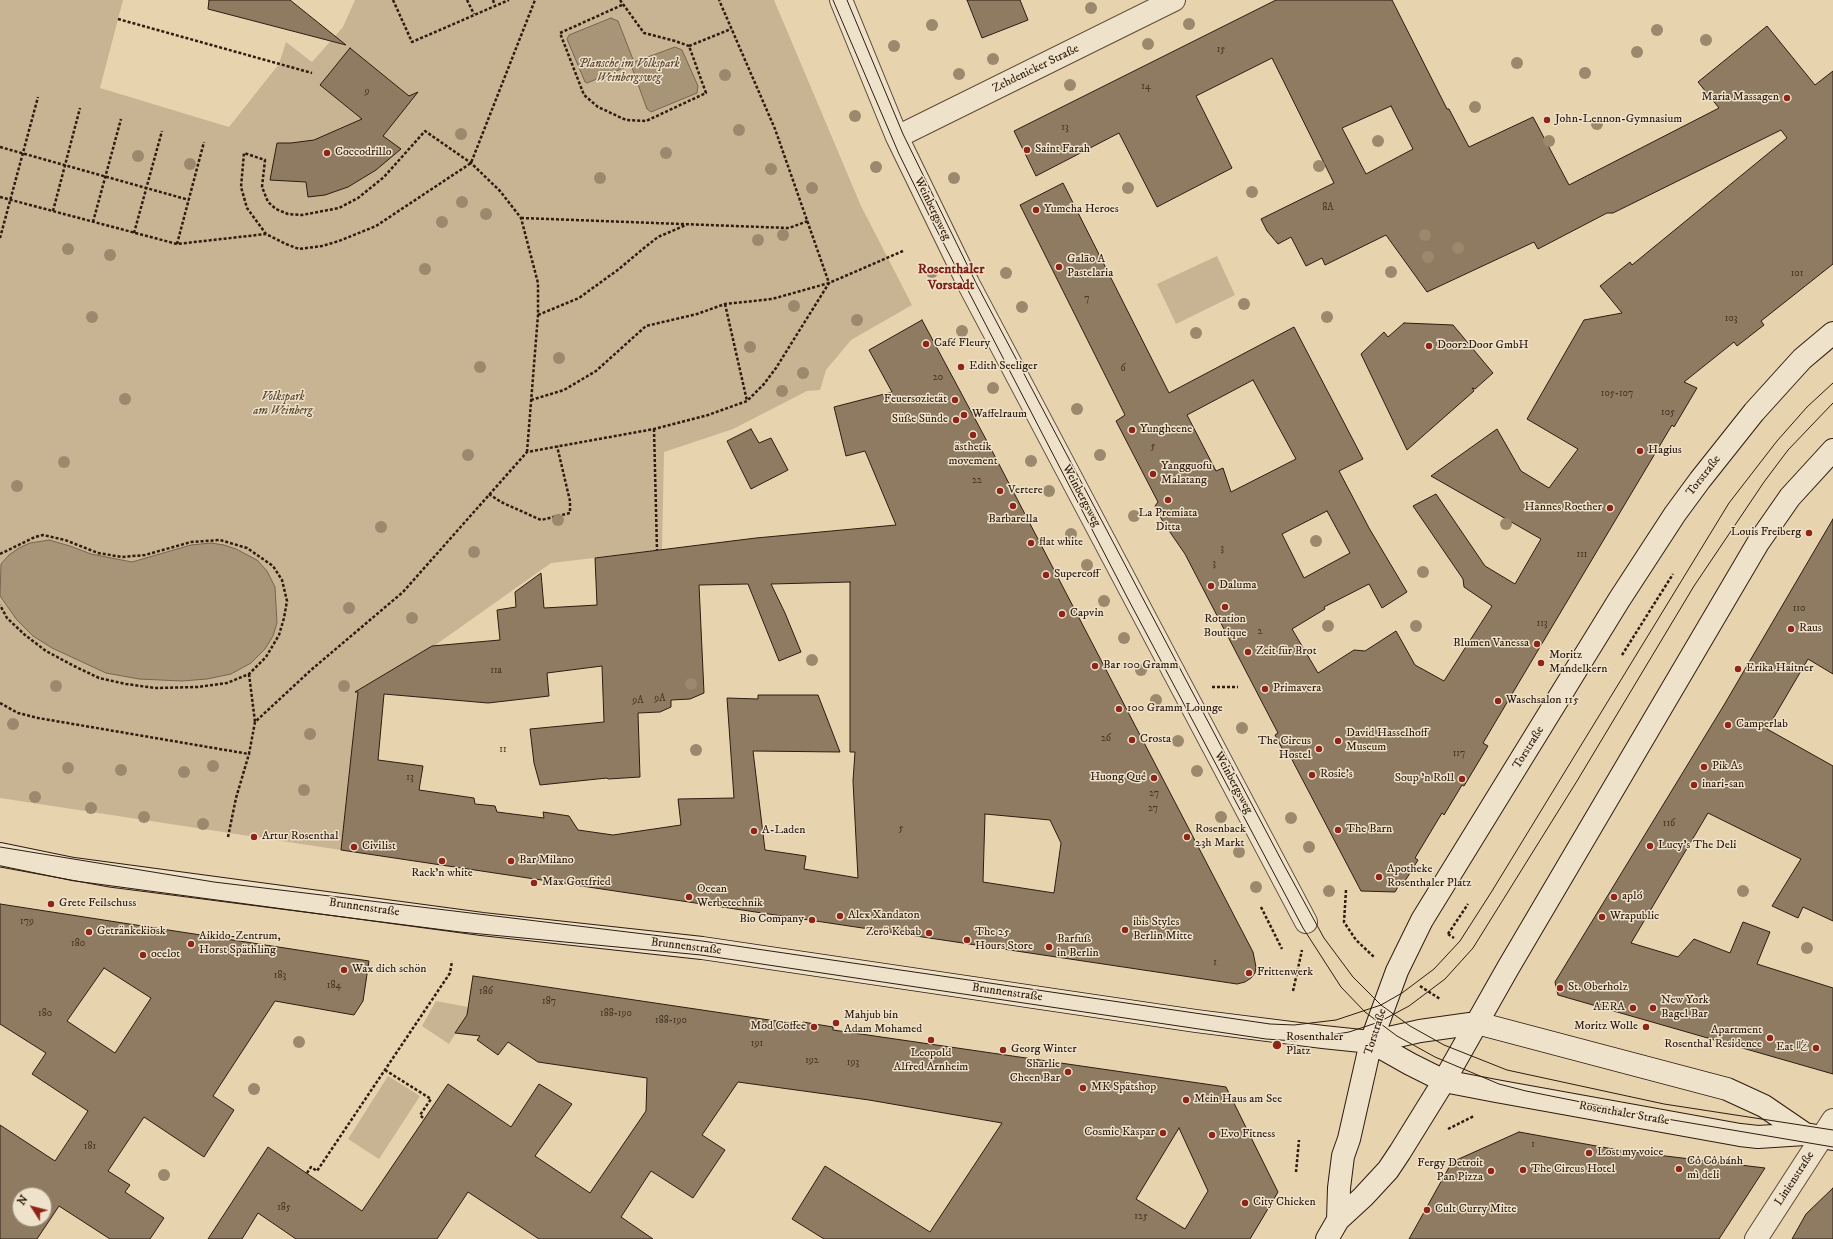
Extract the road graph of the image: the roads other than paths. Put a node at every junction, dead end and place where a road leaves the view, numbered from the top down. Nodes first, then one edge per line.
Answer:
1 (841, 0) edge
2 (1174, 0) edge
3 (897, 136) junction
4 (1833, 333) edge
5 (1833, 450) edge
6 (0, 854) edge
7 (1306, 922) road end
8 (1477, 1023) junction
9 (1371, 1042) junction
10 (1444, 1080) junction
11 (1823, 1132) edge
12 (1338, 1220) junction
13 (1327, 1239) edge
14 (1756, 1239) edge

1 - 3 main road, Weinbergsweg
2 - 3 main road, Zehdenicker Straße
3 - 7 main road, Weinbergsweg
4 - 9 main road, Torstraße
5 - 8 main road
6 - 9 main road, Brunnenstraße
8 - 9 main road
8 - 10 main road
8 - 11 main road
9 - 10 main road
9 - 12 main road, Torstraße
10 - 11 main road, Rosenthaler Straße
10 - 12 main road, Torstraße
11 - 14 main road, Linienstraße
12 - 13 main road, Torstraße

